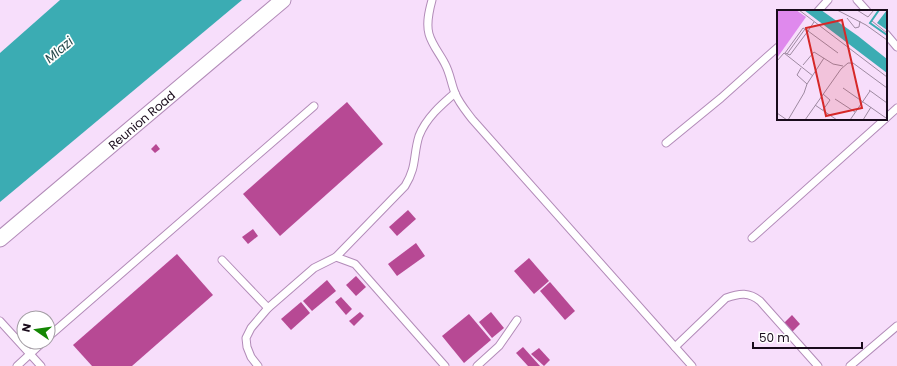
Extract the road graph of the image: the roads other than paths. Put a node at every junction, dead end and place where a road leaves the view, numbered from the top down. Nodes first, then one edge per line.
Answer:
1 (283, 0) edge
2 (432, 0) edge
3 (828, 0) edge
4 (857, 0) edge
5 (819, 10) edge
6 (865, 10) edge
7 (887, 35) edge
8 (897, 47) edge
9 (777, 48) edge
10 (455, 93) junction
11 (314, 106) dead end
12 (897, 108) edge
13 (887, 117) edge
14 (884, 120) edge
15 (666, 143) dead end
16 (752, 238) dead end
17 (0, 239) edge
18 (336, 256) junction
19 (222, 260) dead end
20 (268, 308) junction
21 (517, 320) dead end
22 (0, 321) edge
23 (897, 326) edge
24 (56, 330) edge
25 (675, 347) junction
26 (34, 350) edge
27 (29, 354) junction
28 (17, 366) edge
29 (40, 366) edge
30 (258, 366) edge
31 (445, 366) edge
32 (477, 366) edge
33 (692, 366) edge
34 (818, 366) edge
35 (850, 366) edge

1 - 17 street, Reunion Road
2 - 10 lane
3 - 5 lane
4 - 6 lane
7 - 8 lane
9 - 15 lane
10 - 18 lane
10 - 25 lane
11 - 24 lane
12 - 13 lane
14 - 16 lane
18 - 20 lane
18 - 31 lane
19 - 20 lane
20 - 30 lane
21 - 32 lane
22 - 27 lane
23 - 35 lane
25 - 33 lane
25 - 34 lane
26 - 27 lane
27 - 28 lane
27 - 29 lane

